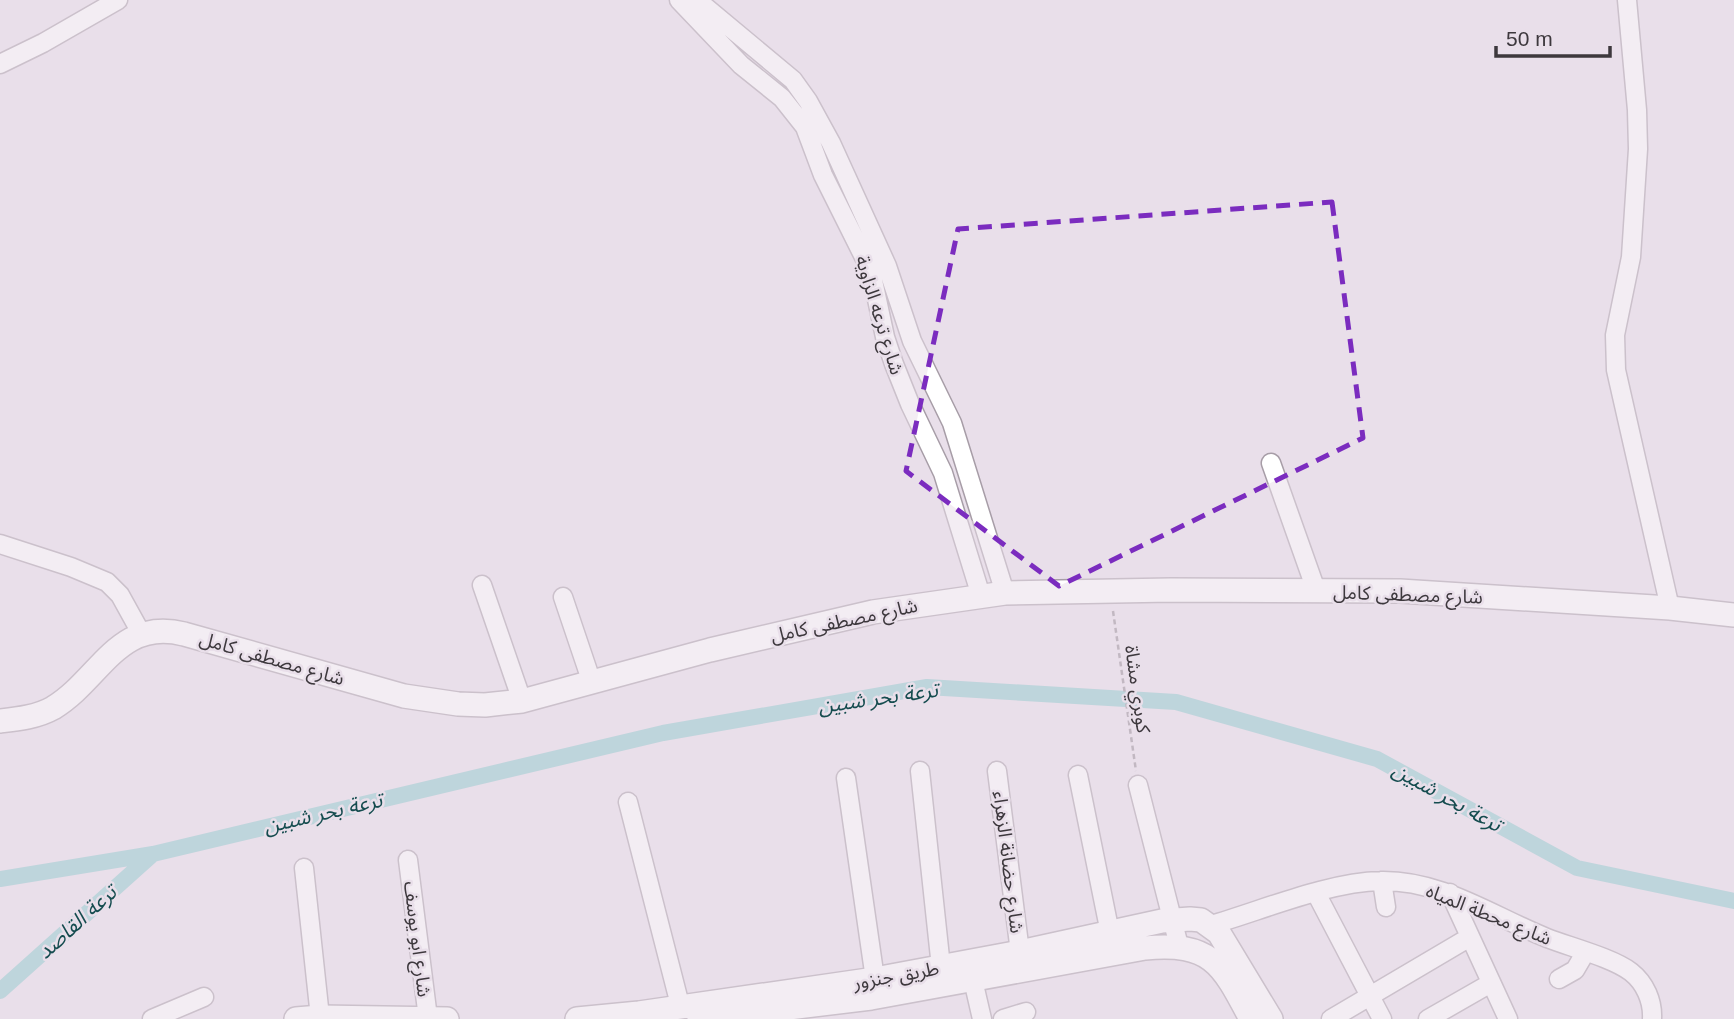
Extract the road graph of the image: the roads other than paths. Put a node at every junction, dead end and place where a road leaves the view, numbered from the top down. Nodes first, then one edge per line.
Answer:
1 (118, 0) edge
2 (679, 0) edge
3 (697, 0) edge
4 (1627, 0) edge
5 (0, 64) edge
6 (1272, 463) dead end
7 (0, 544) edge
8 (482, 585) dead end
9 (1316, 590) junction
10 (1005, 593) junction
11 (981, 596) junction
12 (563, 597) dead end
13 (1670, 608) junction
14 (1734, 615) edge
15 (141, 633) junction
16 (592, 683) junction
17 (522, 701) junction
18 (0, 721) edge
19 (920, 771) dead end
20 (997, 771) dead end
21 (1078, 775) dead end
22 (846, 778) dead end
23 (1138, 785) dead end
24 (628, 802) dead end
25 (408, 860) dead end
26 (304, 868) dead end
27 (1381, 881) junction
28 (1316, 893) junction
29 (1450, 893) junction
30 (1386, 907) dead end
31 (1174, 919) junction
32 (1211, 925) junction
33 (1110, 933) junction
34 (1470, 937) junction
35 (1187, 948) junction
36 (1020, 952) junction
37 (1585, 953) junction
38 (941, 967) junction
39 (876, 979) junction
40 (1559, 979) dead end
41 (973, 980) junction
42 (1491, 983) junction
43 (1370, 996) junction
44 (204, 997) dead end
45 (1027, 1012) dead end
46 (173, 1015) edge
47 (699, 1015) edge
48 (753, 1016) edge
49 (320, 1017) junction
50 (1436, 1017) edge
51 (438, 1018) edge
52 (152, 1019) edge
53 (296, 1019) edge
54 (577, 1019) edge
55 (982, 1019) edge
56 (1003, 1019) edge
57 (1251, 1019) edge
58 (1271, 1019) edge
59 (1331, 1019) edge
60 (1382, 1019) edge
61 (1508, 1019) edge
62 (1652, 1019) edge

1 - 5 street
2 - 11 street, شارع ترعه الزاوية
3 - 10 street, شارع ترعه الزاوية
4 - 13 street
6 - 9 street
7 - 15 street
8 - 17 street
9 - 10 main road, شارع مصطفى كامل
9 - 13 main road, شارع مصطفى كامل
10 - 11 main road, شارع مصطفى كامل
11 - 16 main road, شارع مصطفى كامل
12 - 16 street
13 - 14 main road, شارع مصطفى كامل
15 - 17 main road, شارع مصطفى كامل
15 - 18 main road
16 - 17 main road, شارع مصطفى كامل
19 - 38 street
20 - 36 street, شارع حضانة الزهراء
21 - 33 street
22 - 39 street
23 - 31 street
24 - 47 street
25 - 51 street, شارع ابو يوسف
26 - 49 street
27 - 28 street, شارع محطة المياه
27 - 29 street, شارع محطة المياه
27 - 30 street
28 - 32 street, شارع محطة المياه
28 - 43 street
29 - 34 street
29 - 37 street, شارع محطة المياه
31 - 32 main road, طريق جنزور
31 - 33 main road, طريق جنزور
31 - 35 street
32 - 58 main road
33 - 36 main road, طريق جنزور
34 - 42 street
34 - 43 street
35 - 41 main road, طريق جنزور
35 - 57 main road
36 - 38 main road, طريق جنزور
37 - 40 street
37 - 62 street, شارع محطة المياه
38 - 39 main road, طريق جنزور
39 - 47 main road, طريق جنزور
41 - 48 main road, طريق جنزور
41 - 55 street
42 - 50 street
42 - 61 street
43 - 59 street
43 - 60 street
44 - 46 street
45 - 56 street
46 - 52 street
47 - 48 main road, طريق جنزور
47 - 54 main road, طريق جنزور
49 - 51 main road
49 - 53 main road

